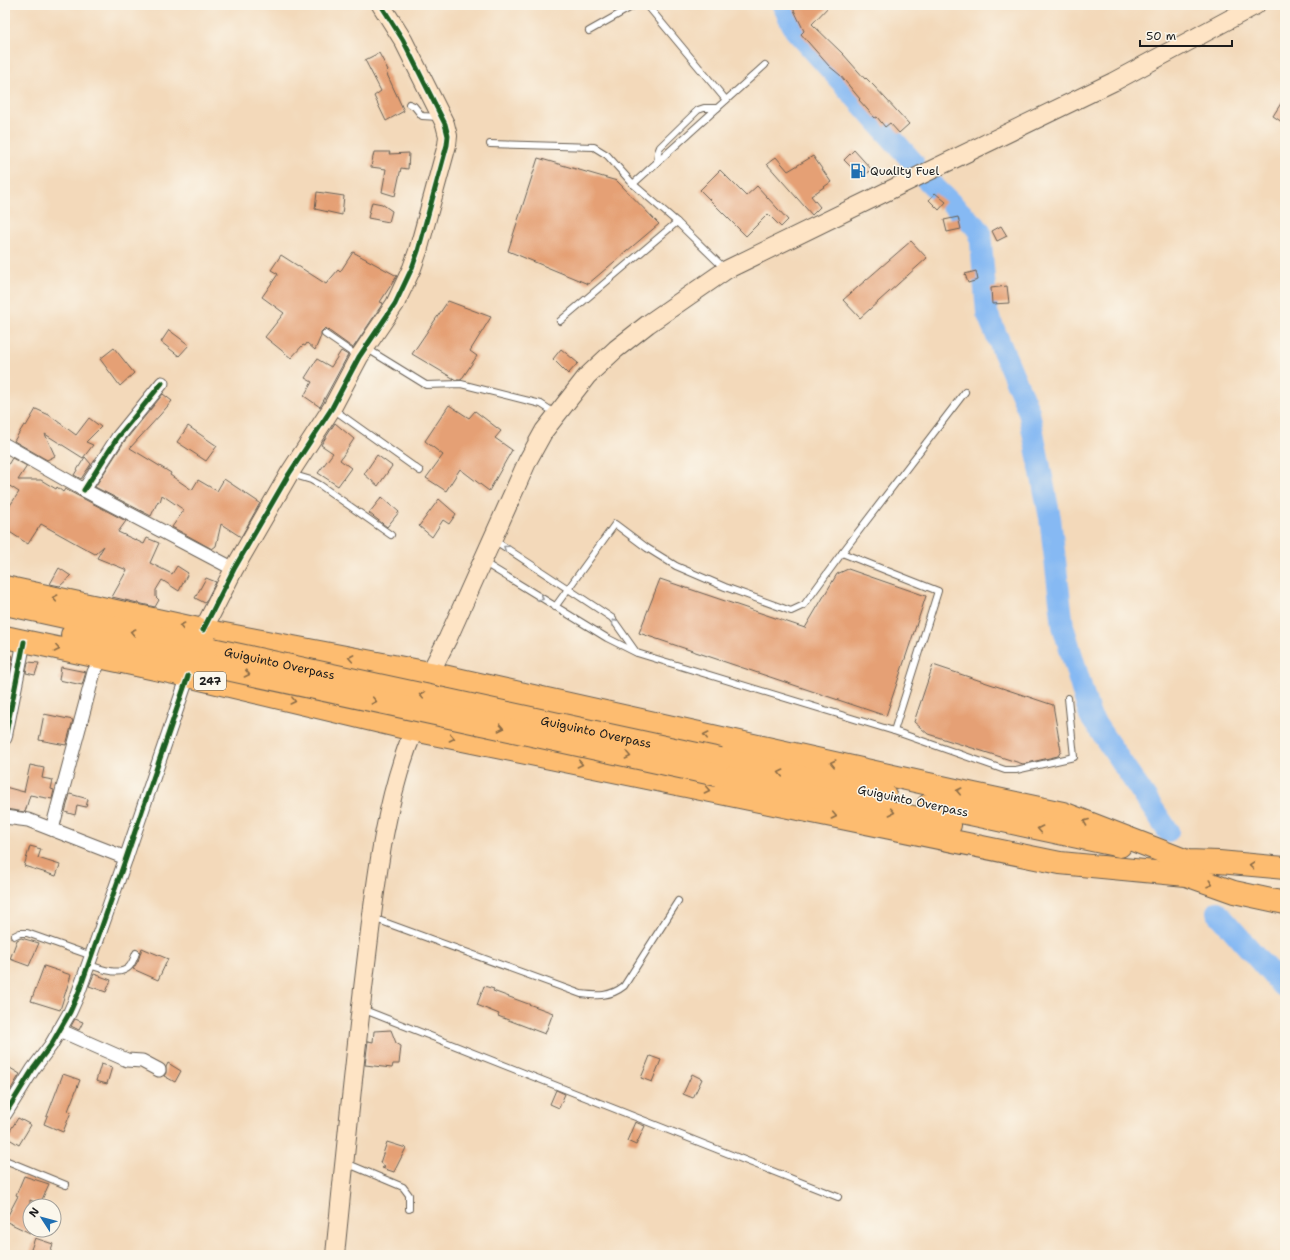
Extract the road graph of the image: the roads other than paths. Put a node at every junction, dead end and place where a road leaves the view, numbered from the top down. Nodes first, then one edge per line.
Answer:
1 (381, 5) edge
2 (634, 5) edge
3 (647, 5) edge
4 (1256, 5) edge
5 (589, 31) dead end
6 (765, 65) dead end
7 (726, 100) junction
8 (408, 104) dead end
9 (717, 108) junction
10 (441, 117) junction
11 (490, 144) dead end
12 (656, 162) junction
13 (633, 184) junction
14 (677, 222) junction
15 (726, 270) junction
16 (560, 321) dead end
17 (325, 334) dead end
18 (362, 352) junction
19 (162, 383) dead end
20 (965, 392) dead end
21 (332, 408) junction
22 (557, 414) junction
23 (5, 445) edge
24 (420, 470) dead end
25 (289, 474) junction
26 (84, 490) junction
27 (391, 535) dead end
28 (492, 539) junction
29 (842, 553) junction
30 (483, 562) junction
31 (234, 569) junction
32 (5, 587) edge
33 (569, 589) junction
34 (5, 604) edge
35 (556, 607) junction
36 (5, 619) edge
37 (15, 639) edge
38 (208, 648) junction
39 (637, 653) junction
40 (102, 658) junction
41 (430, 673) junction
42 (188, 676) junction
43 (1068, 698) dead end
44 (414, 730) junction
45 (894, 731) junction
46 (5, 738) edge
47 (5, 816) edge
48 (52, 829) junction
49 (126, 858) junction
50 (1186, 868) junction
51 (1285, 868) edge
52 (678, 901) dead end
53 (1285, 904) edge
54 (372, 917) junction
55 (14, 936) dead end
56 (136, 953) dead end
57 (90, 960) junction
58 (360, 1008) junction
59 (59, 1030) junction
60 (159, 1070) dead end
61 (5, 1114) edge
62 (5, 1160) edge
63 (344, 1163) junction
64 (66, 1185) dead end
65 (838, 1197) dead end
66 (409, 1209) dead end
67 (335, 1255) edge

1 - 10 main road
2 - 5 lane
3 - 7 lane
4 - 15 main road
6 - 7 lane
7 - 9 lane
8 - 10 lane
9 - 12 lane
9 - 12 lane
10 - 18 main road
11 - 13 lane
12 - 13 lane
13 - 14 lane
14 - 15 lane
14 - 16 lane
15 - 22 main road
17 - 18 lane
18 - 21 main road
18 - 22 lane
19 - 26 street
20 - 29 lane
21 - 24 lane
21 - 25 main road
22 - 28 main road
23 - 26 street
25 - 27 lane
25 - 31 main road
26 - 31 street
28 - 30 main road
33 -> 28 lane
29 - 33 lane
29 - 45 lane
30 -> 35 lane
30 - 41 main road
31 - 38 main road
38 -> 32 highway
33 - 35 lane
39 -> 33 lane
38 -> 34 highway, Guiguinto Overpass
35 - 39 lane
36 - 38 highway, Guiguinto Overpass
37 -> 40 highway, 247
37 - 46 street
41 -> 38 highway
38 - 50 highway, Guiguinto Overpass, bridge
39 - 45 lane
40 - 42 highway, 247
40 - 48 street
50 -> 41 highway
42 -> 44 highway, 247
42 - 49 street
43 - 45 lane
44 -> 50 highway
44 - 54 main road
47 - 48 street
48 - 49 street
49 - 57 street
51 -> 50 highway
50 -> 53 highway
52 - 54 lane
54 - 58 main road
55 - 57 lane
56 - 57 lane
57 - 59 street
58 - 63 main road
58 - 65 lane
59 - 60 street
59 - 61 street
62 - 64 lane
63 - 66 lane
63 - 67 main road

